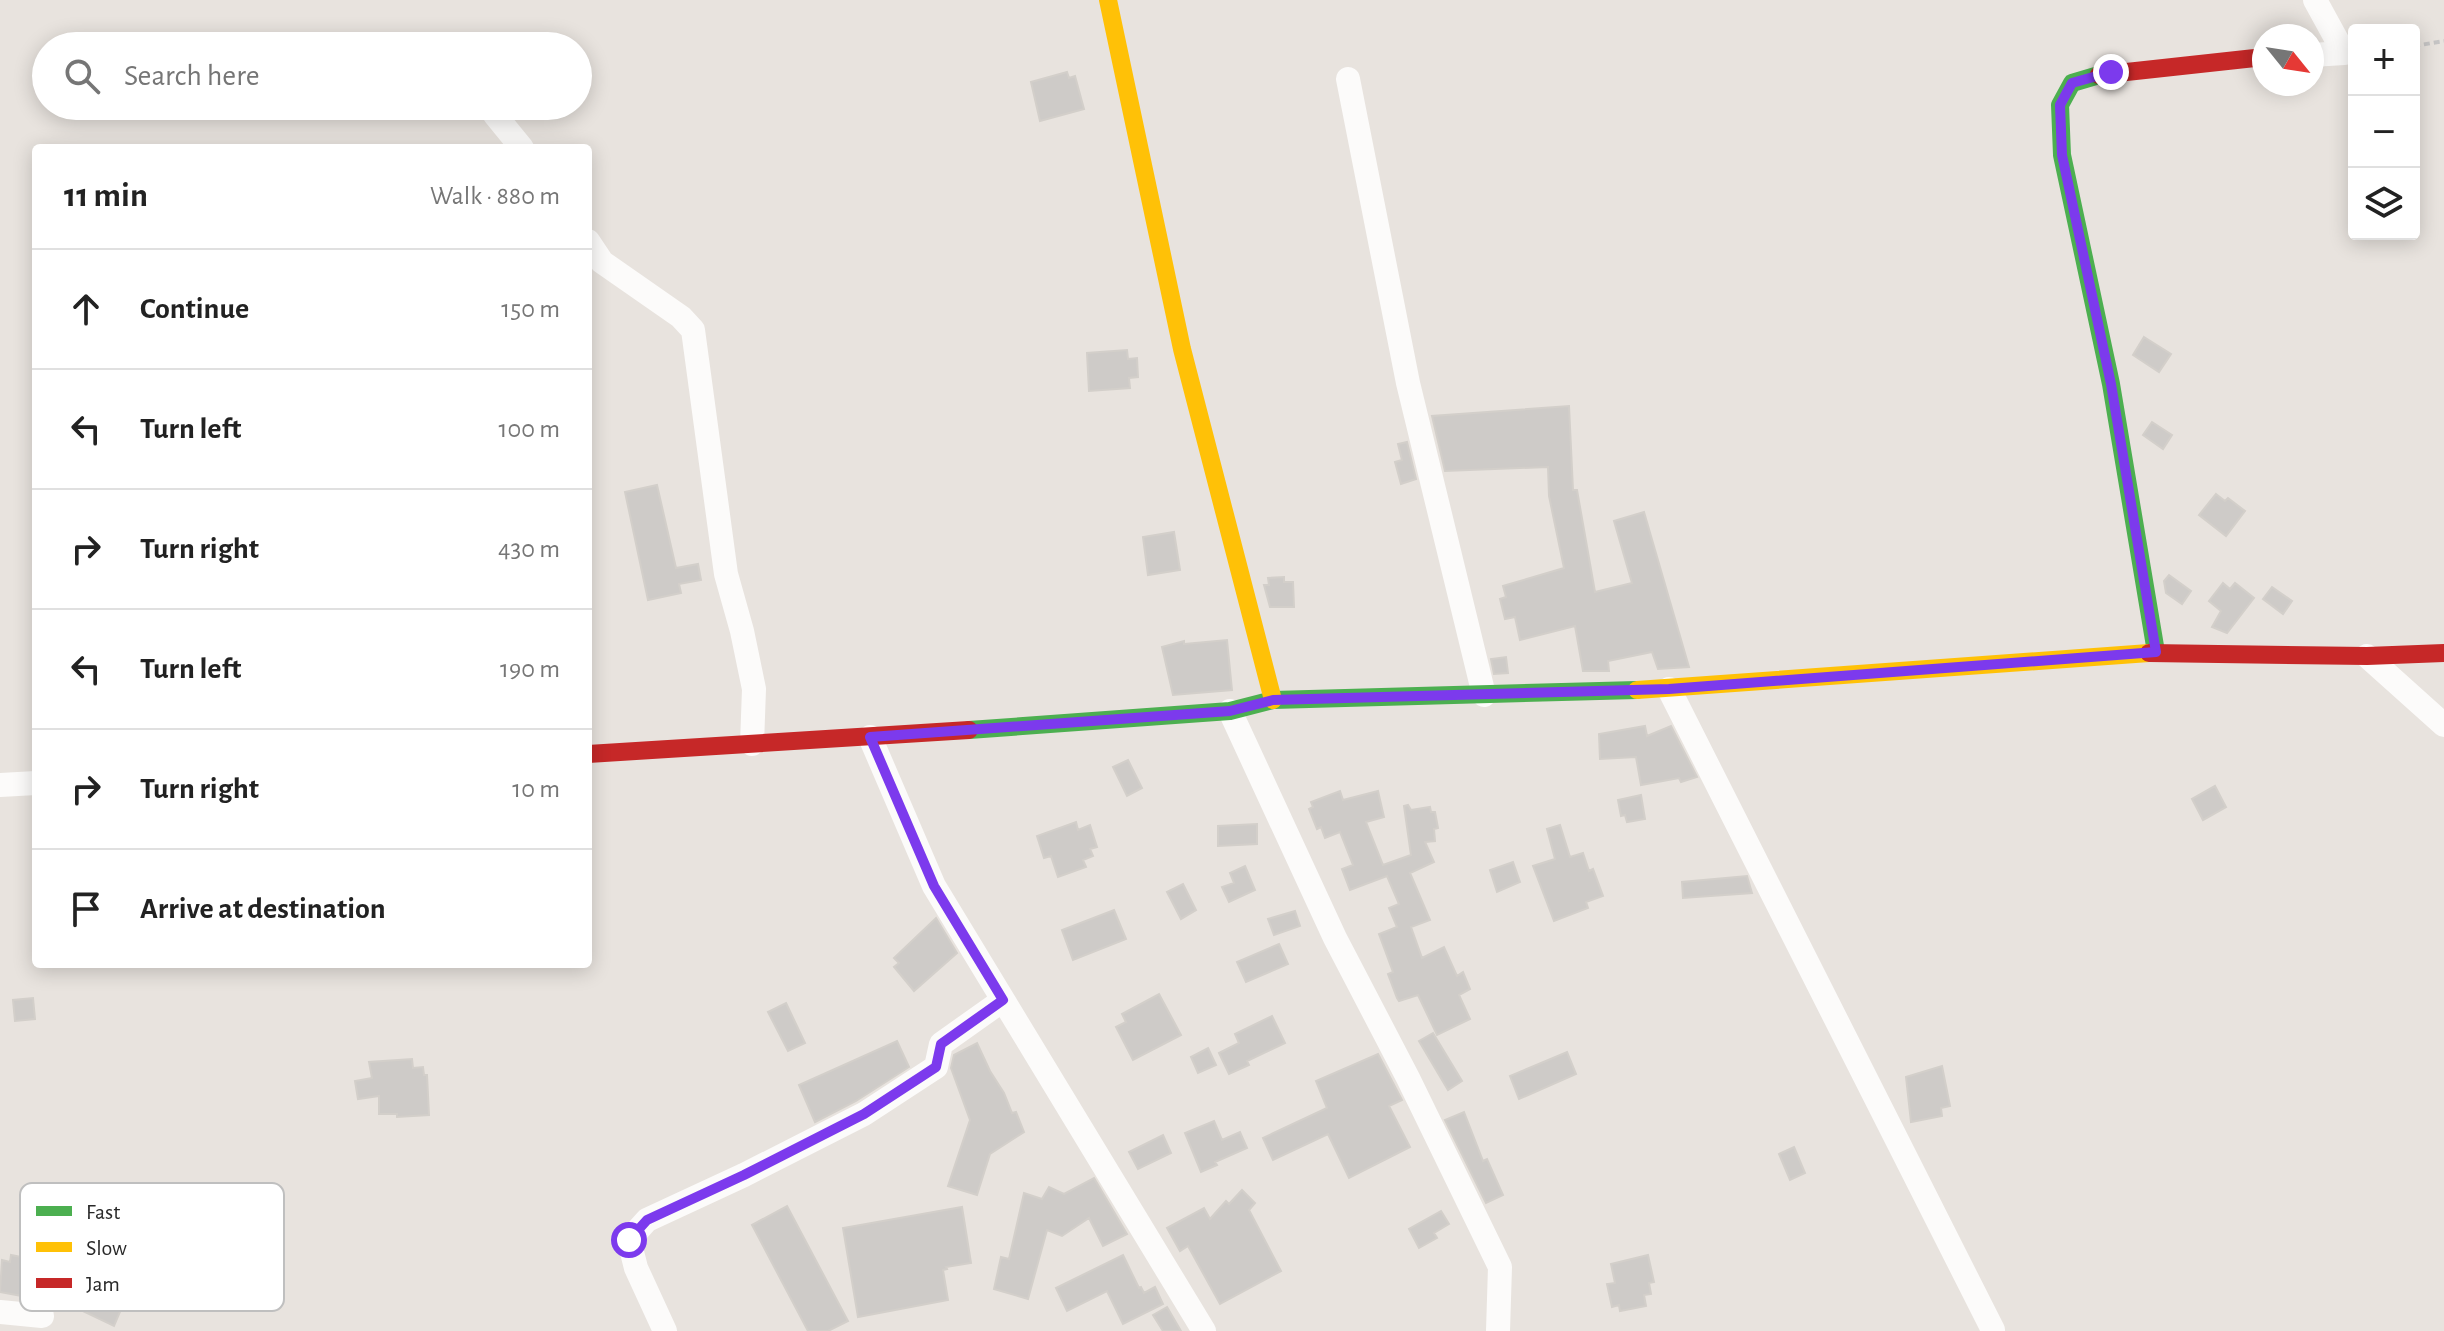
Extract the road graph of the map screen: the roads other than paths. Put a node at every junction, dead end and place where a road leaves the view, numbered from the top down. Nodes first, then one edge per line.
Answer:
1 (1108, 0) edge
2 (2315, 0) edge
3 (2324, 54) edge
4 (2252, 58) edge
5 (1348, 79) dead end
6 (499, 120) edge
7 (519, 144) edge
8 (592, 247) edge
9 (2156, 652) junction
10 (2444, 653) edge
11 (2367, 656) junction
12 (1669, 689) junction
13 (1484, 695) junction
14 (1273, 700) junction
15 (1230, 711) junction
16 (2444, 725) edge
17 (870, 737) junction
18 (752, 744) junction
19 (592, 754) edge
20 (32, 783) edge
21 (0, 785) edge
22 (1003, 1000) junction
23 (0, 1312) edge
24 (42, 1316) dead end
25 (1993, 1330) edge
26 (665, 1331) edge
27 (1204, 1331) edge
28 (1498, 1331) edge

1 - 14 street
2 - 3 street
4 - 9 street
5 - 13 street
6 - 7 street
8 - 18 street
9 - 11 street
9 - 12 street
10 - 11 street
11 - 16 street
12 - 13 street
12 - 25 street
13 - 14 street
14 - 15 street
15 - 17 street
15 - 28 street
17 - 18 street
17 - 22 street
18 - 19 street
20 - 21 street
22 - 26 street
22 - 27 street
23 - 24 street

